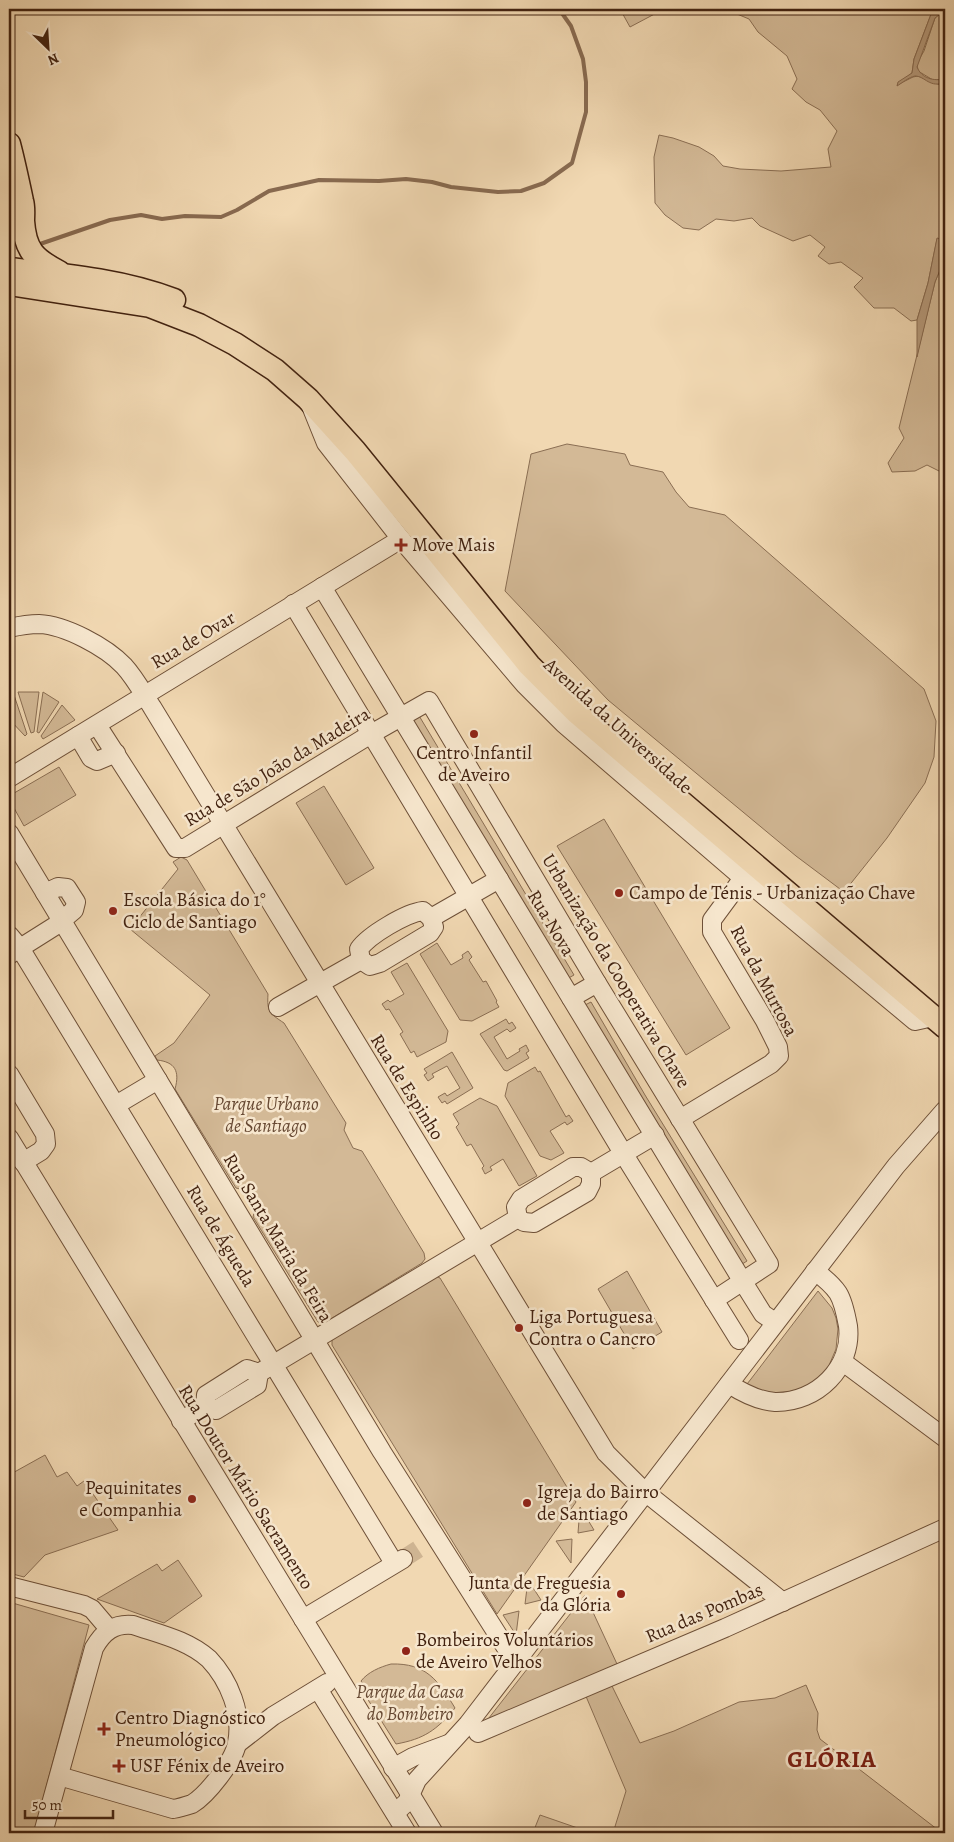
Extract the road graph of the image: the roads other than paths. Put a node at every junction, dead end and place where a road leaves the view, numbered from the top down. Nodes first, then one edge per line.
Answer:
1 (9, 144) edge
2 (9, 174) edge
3 (12, 199) edge
4 (9, 235) edge
5 (9, 268) edge
6 (9, 284) edge
7 (65, 284) junction
8 (9, 297) edge
9 (308, 399) junction
10 (401, 539) junction
11 (322, 587) junction
12 (293, 604) junction
13 (9, 628) edge
14 (144, 695) junction
15 (400, 717) junction
16 (97, 725) junction
17 (371, 734) junction
18 (78, 736) junction
19 (116, 753) junction
20 (9, 778) edge
21 (224, 824) junction
22 (9, 833) edge
23 (743, 878) junction
24 (499, 879) junction
25 (469, 896) junction
26 (432, 918) junction
27 (62, 920) junction
28 (12, 946) edge
29 (361, 960) junction
30 (319, 983) junction
31 (597, 983) junction
32 (571, 998) junction
33 (278, 1007) dead end
34 (941, 1018) edge
35 (9, 1074) edge
36 (158, 1080) junction
37 (116, 1105) junction
38 (945, 1110) edge
39 (680, 1119) junction
40 (655, 1134) junction
41 (14, 1152) edge
42 (623, 1153) junction
43 (590, 1173) junction
44 (518, 1218) junction
45 (477, 1242) junction
46 (815, 1271) junction
47 (743, 1282) junction
48 (714, 1300) junction
49 (775, 1322) junction
50 (314, 1339) junction
51 (739, 1340) dead end
52 (843, 1362) junction
53 (266, 1368) junction
54 (729, 1384) junction
55 (181, 1420) junction
56 (945, 1438) edge
57 (645, 1492) junction
58 (945, 1528) edge
59 (9, 1586) edge
60 (783, 1602) junction
61 (303, 1619) junction
62 (109, 1629) junction
63 (515, 1662) junction
64 (339, 1676) junction
65 (318, 1689) junction
66 (236, 1707) junction
67 (273, 1716) junction
68 (478, 1733) dead end
69 (449, 1743) junction
70 (237, 1744) junction
71 (394, 1768) junction
72 (59, 1776) junction
73 (410, 1796) junction
74 (395, 1813) junction
75 (43, 1833) edge
76 (407, 1833) edge
77 (434, 1833) edge

1 - 7 main road
2 - 3 main road
3 - 4 main road
5 - 7 main road
6 - 7 main road
7 - 8 main road
7 - 9 main road, Avenida da Universidade
7 - 34 main road, Avenida da Universidade
9 - 10 street, Avenida da Universidade
9 - 34 main road, Avenida da Universidade
10 - 11 street, Rua de Ovar
10 - 23 street, Avenida da Universidade
11 - 12 street, Rua de Ovar
11 - 15 street, Rua Nova
12 - 14 street, Rua de Ovar
12 - 17 street
13 - 14 street, Rua de Espinho
14 - 16 street, Rua de Ovar
14 - 21 street, Rua de Espinho
15 - 17 street, Rua de São João da Madeira
15 - 24 street, Rua Nova
15 - 31 street, Urbanização da Cooperativa Chave
16 - 18 street, Rua de Ovar
16 - 19 street
17 - 21 street, Rua de São João da Madeira
17 - 25 street
18 - 19 street
18 - 20 street, Rua de Ovar
19 - 21 street, Rua de São João da Madeira
21 - 30 street, Rua de Espinho
22 - 27 street, Rua Santa Maria da Feira
23 - 34 street, Avenida da Universidade
23 - 39 street, Rua da Murtosa
24 - 25 street
24 - 32 street, Rua Nova
25 - 26 street
25 - 42 street
26 - 29 street
26 - 29 street
27 - 28 street
27 - 36 street, Rua Santa Maria da Feira
28 - 37 street, Rua de Águeda
29 - 30 street
30 - 33 street
30 - 45 street, Rua de Espinho
31 - 32 street
31 - 39 street, Urbanização da Cooperativa Chave
32 - 40 street, Rua Nova
35 - 41 street, Rua Doutor Mário Sacramento
36 - 37 street
36 - 50 street, Rua Santa Maria da Feira
37 - 53 street, Rua de Águeda
38 - 46 street
39 - 47 street, Urbanização da Cooperativa Chave
40 - 42 street
40 - 47 street, Rua Nova
41 - 55 street, Rua Doutor Mário Sacramento
42 - 43 street
42 - 48 street
43 - 44 street
43 - 44 street
44 - 45 street
45 - 50 street
45 - 57 street, Rua de Espinho
46 - 49 street
46 - 52 street
47 - 48 street
47 - 49 street, Rua Nova
48 - 51 street
49 - 54 street
50 - 53 street
50 - 63 street, Rua Santa Maria da Feira
52 - 54 street
52 - 56 street
53 - 55 street
53 - 61 street, Rua de Águeda
54 - 57 street
55 - 61 street, Rua Doutor Mário Sacramento
57 - 60 street, Rua de Espinho
57 - 63 street
58 - 60 street, Rua das Pombas
59 - 62 street
60 - 68 street, Rua das Pombas
61 - 64 street, Rua Doutor Mário Sacramento
62 - 66 street
62 - 72 street
63 - 69 street
64 - 65 street
64 - 71 street, Rua Doutor Mário Sacramento
65 - 67 street
65 - 74 street
66 - 67 street
66 - 70 street
67 - 70 street
69 - 71 street
69 - 73 street
70 - 72 street
71 - 73 street, Rua Doutor Mário Sacramento
72 - 75 street
73 - 74 street
73 - 77 street, Rua Doutor Mário Sacramento
74 - 76 street

